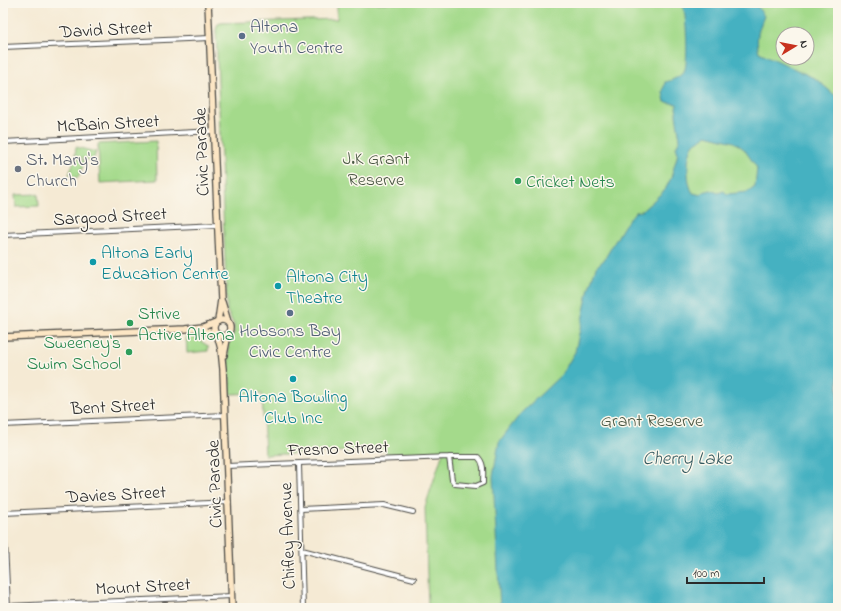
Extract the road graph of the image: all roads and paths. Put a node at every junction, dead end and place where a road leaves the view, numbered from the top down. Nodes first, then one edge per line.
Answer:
1 (208, 3) edge
2 (210, 38) junction
3 (3, 47) edge
4 (214, 131) junction
5 (3, 142) edge
6 (218, 225) junction
7 (3, 235) edge
8 (221, 300) junction
9 (217, 322) junction
10 (228, 323) junction
11 (185, 329) junction
12 (216, 333) junction
13 (228, 334) junction
14 (3, 337) edge
15 (223, 360) junction
16 (225, 415) junction
17 (3, 425) edge
18 (449, 457) junction
19 (299, 464) junction
20 (227, 466) junction
21 (3, 500) edge
22 (229, 502) junction
23 (301, 509) junction
24 (413, 512) dead end
25 (4, 513) edge
26 (302, 550) junction
27 (414, 579) dead end
28 (232, 596) junction
29 (8, 607) edge
30 (232, 608) edge
31 (303, 608) edge

1 - 2 street, Civic Parade
2 - 3 street, David Street
2 - 4 street, Civic Parade
4 - 5 street, McBain Street
4 - 6 street, Civic Parade
6 - 7 street, Sargood Street
6 - 8 street, Civic Parade
8 - 9 street, Civic Parade
8 - 10 street, Civic Parade
9 - 10 street
9 - 11 street
9 - 12 street
10 - 13 street
11 - 12 street
11 - 14 street
12 - 13 street
12 - 15 street, Civic Parade
13 - 15 street, Civic Parade
15 - 16 street, Civic Parade
16 - 17 street, Bent Street
16 - 20 street, Civic Parade
18 - 18 street, Fresno Street
18 - 19 street, Fresno Street
19 - 20 street, Fresno Street
19 - 23 street, Chifley Avenue
20 - 22 street, Civic Parade
21 - 25 street
22 - 25 street, Davies Street
22 - 28 street, Civic Parade
23 - 24 street
23 - 26 street, Chifley Avenue
25 - 29 street
26 - 27 street
26 - 31 street, Chifley Avenue
28 - 29 street, Mount Street
28 - 30 street, Civic Parade

